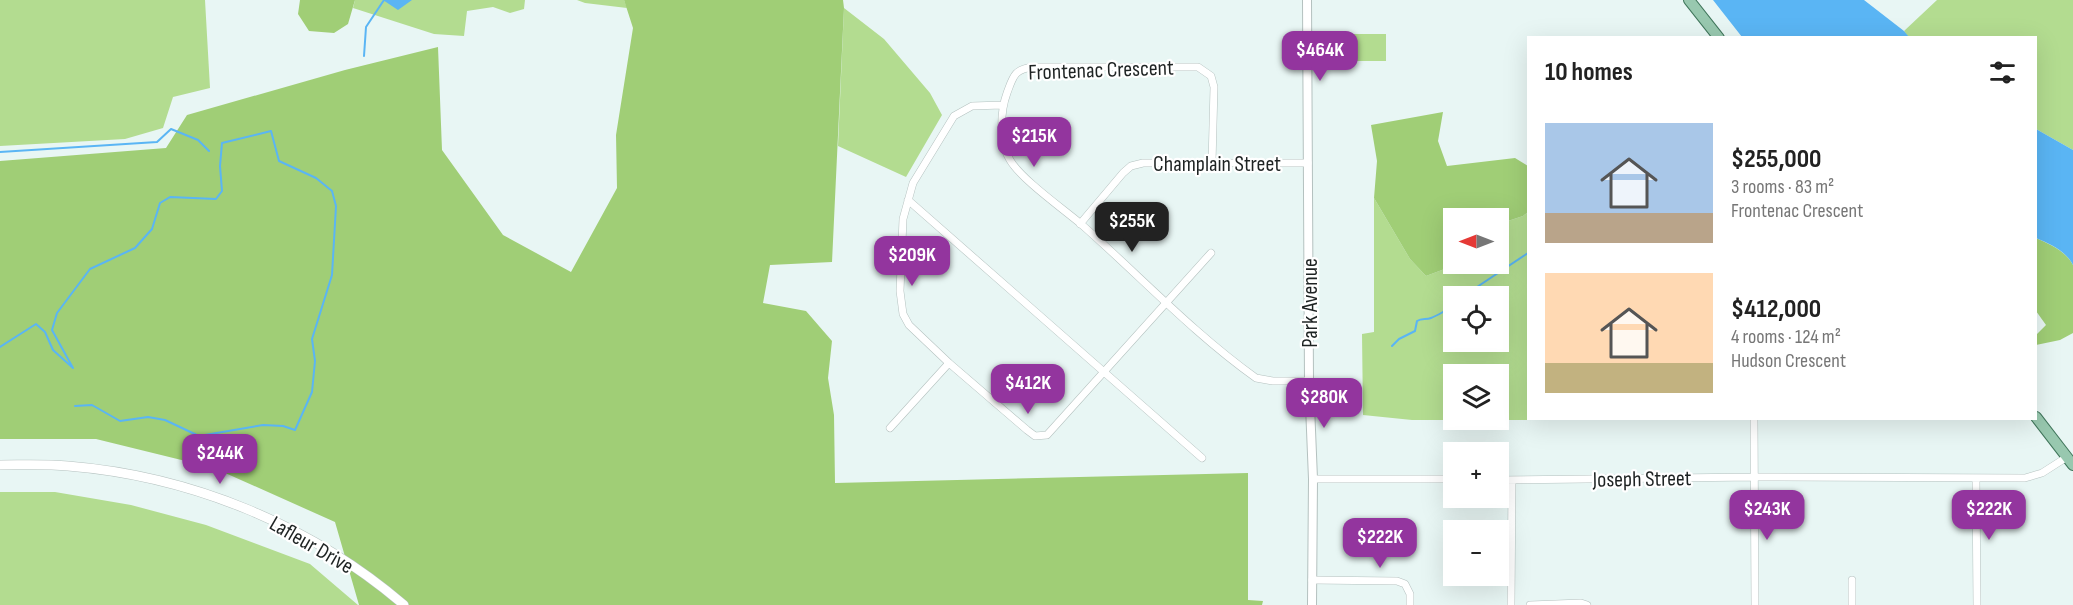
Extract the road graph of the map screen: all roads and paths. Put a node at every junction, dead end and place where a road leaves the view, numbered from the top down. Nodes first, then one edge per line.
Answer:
1 (1307, 0) edge
2 (1689, 0) edge
3 (1717, 36) edge
4 (1002, 105) junction
5 (1212, 163) junction
6 (1308, 163) junction
7 (908, 200) junction
8 (1080, 224) junction
9 (1210, 253) dead end
10 (1166, 302) junction
11 (949, 363) junction
12 (1102, 372) junction
13 (1309, 381) junction
14 (2037, 418) edge
15 (1755, 420) edge
16 (890, 429) dead end
17 (1202, 458) dead end
18 (2070, 461) edge
19 (0, 465) edge
20 (1755, 477) junction
21 (1976, 478) junction
22 (1313, 479) junction
23 (1443, 479) edge
24 (1512, 480) joint
25 (1312, 580) junction
26 (1852, 580) dead end
27 (404, 605) edge
28 (1312, 605) edge
29 (1410, 605) edge
30 (1511, 605) edge
31 (1530, 605) edge
32 (1587, 605) edge
33 (1755, 605) edge
34 (1852, 605) edge
35 (1977, 605) edge

1 - 6 street, Park Avenue
2 - 3 main road
4 - 5 street, Frontenac Crescent
4 - 7 street
4 - 8 street, Frontenac Crescent
5 - 6 street, Champlain Street
5 - 8 street, Champlain Street
6 - 13 street, Park Avenue
7 - 11 street
7 - 12 street
8 - 10 street, Frontenac Crescent
9 - 10 street
10 - 12 street
10 - 13 street, Frontenac Crescent
11 - 12 street
11 - 16 street
12 - 17 street
13 - 22 street, Park Avenue
14 - 18 main road
15 - 20 street
18 - 21 street, Joseph Street
19 - 27 main road, Lafleur Drive
20 - 21 street, Joseph Street
20 - 24 street, Joseph Street
20 - 33 street
21 - 35 street
22 - 23 street
22 - 25 street, Park Avenue
24 - 30 street
25 - 28 street, Park Avenue
25 - 29 street
26 - 34 street
31 - 32 street

